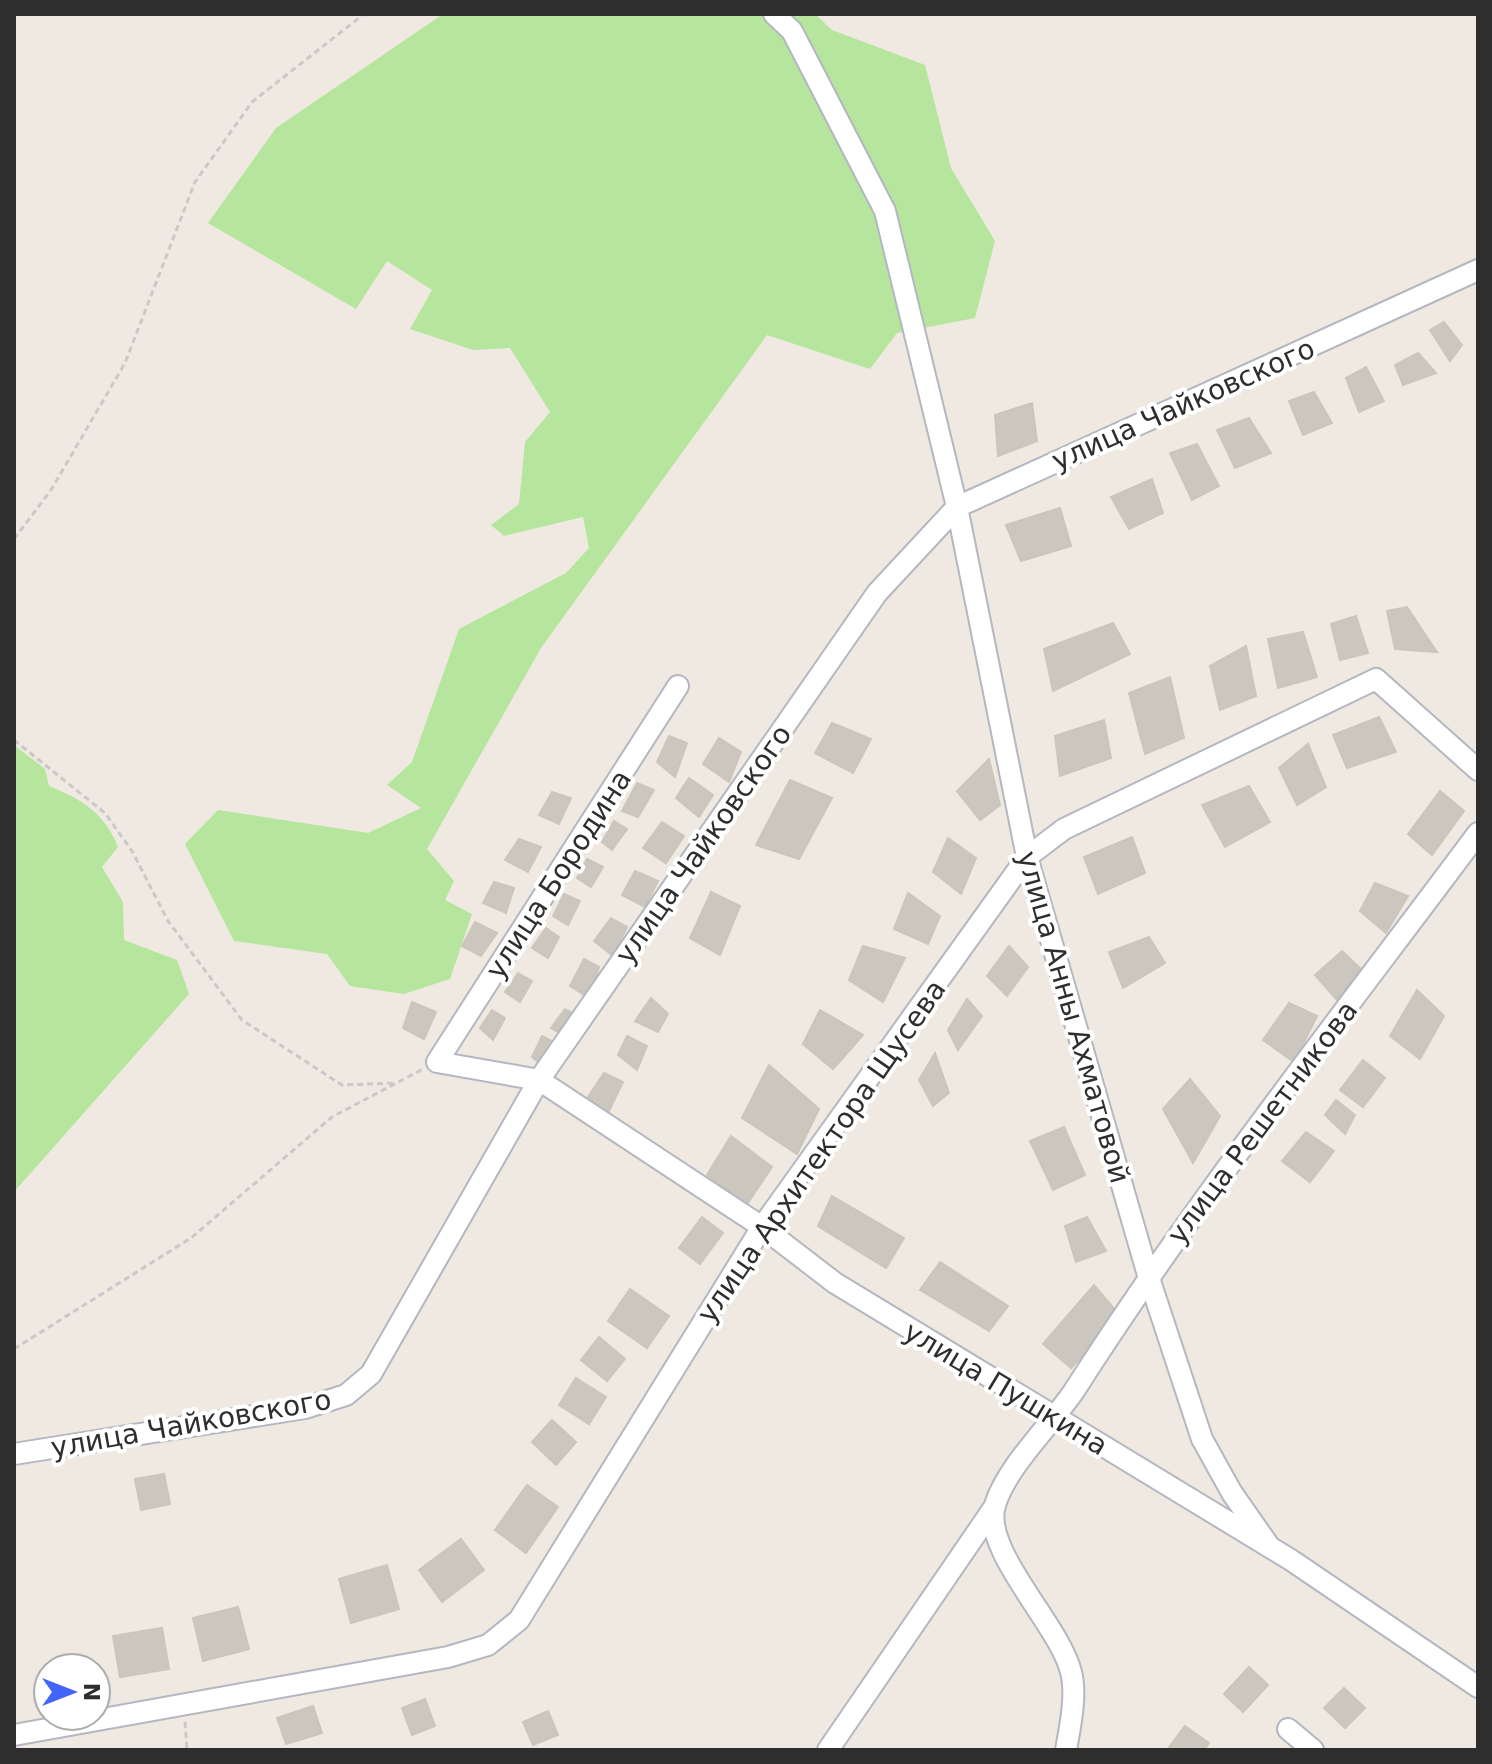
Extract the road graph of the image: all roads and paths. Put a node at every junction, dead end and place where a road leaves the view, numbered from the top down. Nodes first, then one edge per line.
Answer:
1 (364, 14) edge
2 (774, 14) edge
3 (1478, 270) edge
4 (957, 507) junction
5 (14, 539) edge
6 (678, 686) dead end
7 (14, 740) edge
8 (1478, 770) edge
9 (1478, 833) edge
10 (1027, 857) junction
11 (437, 1062) junction
12 (539, 1080) junction
13 (397, 1083) junction
14 (762, 1227) junction
15 (1148, 1275) junction
16 (14, 1349) edge
17 (1056, 1419) junction
18 (14, 1454) edge
19 (995, 1506) junction
20 (1271, 1549) junction
21 (1478, 1687) edge
22 (184, 1705) junction
23 (1288, 1729) dead end
24 (14, 1735) edge
25 (187, 1750) edge
26 (828, 1750) edge
27 (1066, 1750) edge
28 (1313, 1750) edge

1 - 5 path
2 - 4 street, улица Анны Ахматовой
3 - 4 street, улица Чайковского
4 - 10 street, улица Анны Ахматовой
4 - 12 street, улица Чайковского
6 - 11 street, улица Бородина
7 - 13 path
8 - 10 street, улица Архитектора Щусева
9 - 15 street, улица Решетникова
10 - 14 street, улица Архитектора Щусева
10 - 15 street, улица Анны Ахматовой
11 - 12 street
11 - 13 path
12 - 14 street, улица Пушкина
12 - 18 street, улица Чайковского
13 - 16 path
14 - 17 street, улица Пушкина
14 - 22 street, улица Архитектора Щусева
15 - 17 street, улица Решетникова
15 - 20 street, улица Анны Ахматовой
17 - 19 street, улица Решетникова
17 - 20 street, улица Пушкина
19 - 26 street
19 - 27 street
20 - 21 street, улица Пушкина
22 - 24 street, улица Архитектора Щусева
22 - 25 path
23 - 28 street

